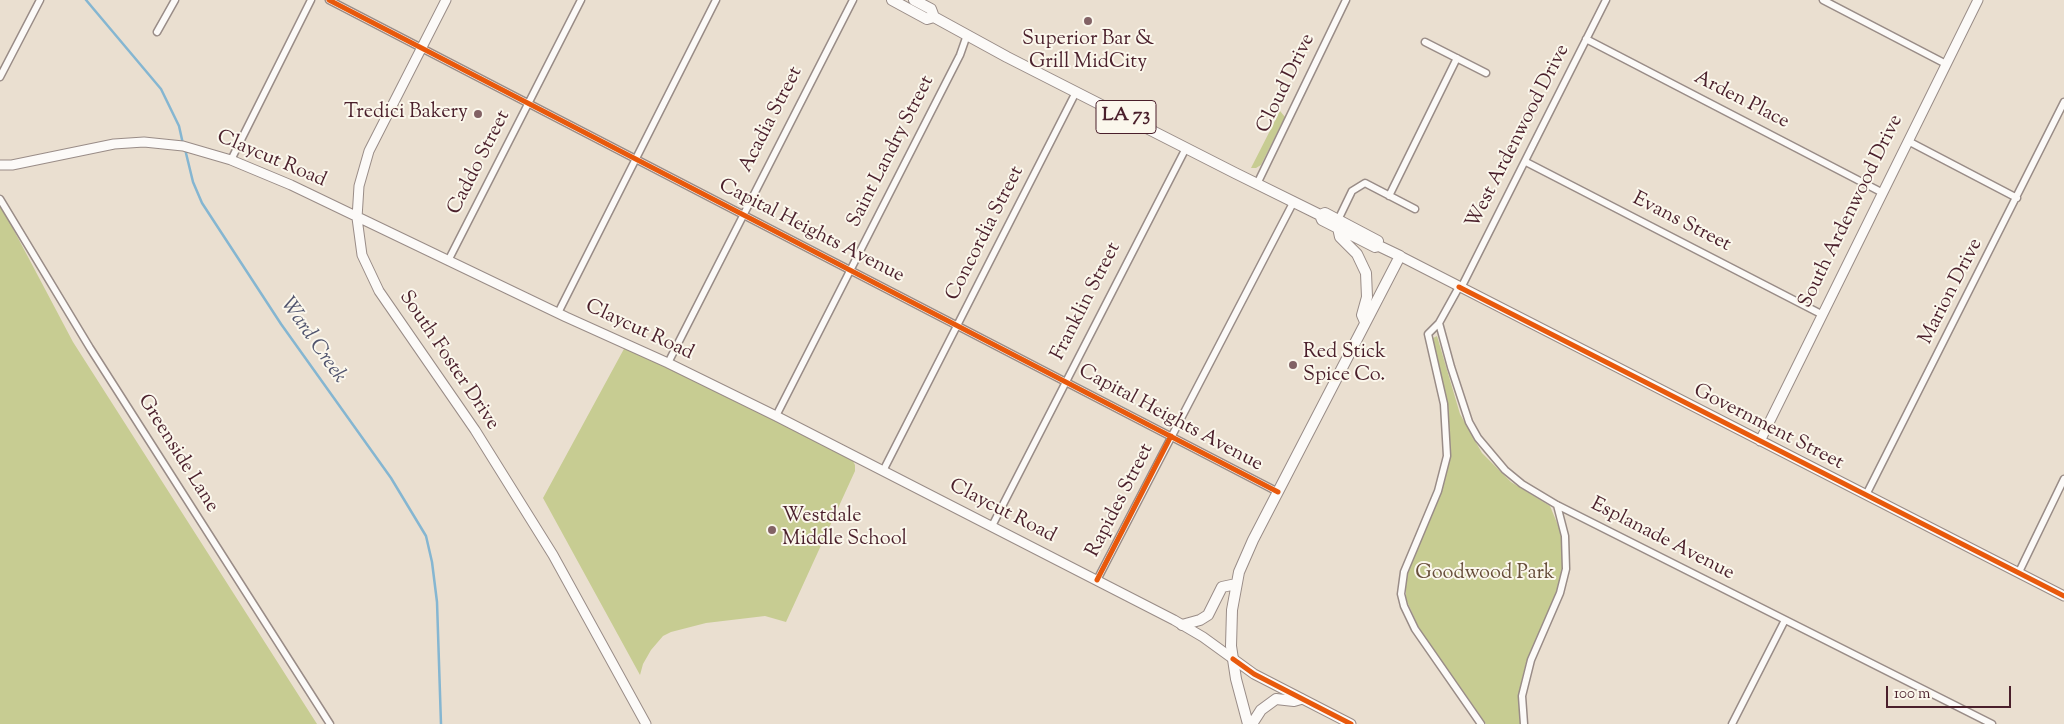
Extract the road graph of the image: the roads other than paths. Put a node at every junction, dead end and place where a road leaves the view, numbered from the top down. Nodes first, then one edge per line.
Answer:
1 (40, 0) edge
2 (175, 0) edge
3 (311, 0) edge
4 (329, 0) edge
5 (446, 0) edge
6 (581, 0) edge
7 (716, 0) edge
8 (853, 0) edge
9 (892, 0) edge
10 (914, 0) edge
11 (1346, 0) edge
12 (1606, 0) edge
13 (1823, 0) edge
14 (1978, 0) edge
15 (934, 17) junction
16 (157, 32) dead end
17 (967, 35) junction
18 (1586, 39) junction
19 (1425, 42) dead end
20 (422, 48) junction
21 (1456, 58) junction
22 (1946, 64) junction
23 (1486, 74) dead end
24 (0, 77) edge
25 (1076, 92) junction
26 (2064, 102) edge
27 (528, 103) junction
28 (1908, 140) junction
29 (1186, 148) junction
30 (635, 159) junction
31 (230, 160) junction
32 (1526, 162) junction
33 (0, 165) edge
34 (1258, 182) junction
35 (1881, 192) junction
36 (1389, 196) junction
37 (2017, 198) junction
38 (0, 199) edge
39 (1294, 201) junction
40 (1415, 210) dead end
41 (743, 214) junction
42 (357, 218) junction
43 (1338, 224) junction
44 (1400, 256) junction
45 (448, 261) junction
46 (850, 269) junction
47 (1460, 287) junction
48 (558, 313) junction
49 (1821, 314) junction
50 (1366, 322) junction
51 (1439, 323) junction
52 (958, 326) junction
53 (668, 363) junction
54 (1065, 381) junction
55 (776, 416) junction
56 (1171, 436) junction
57 (1760, 441) junction
58 (883, 470) junction
59 (2064, 479) edge
60 (1278, 492) junction
61 (1866, 495) junction
62 (1557, 505) junction
63 (992, 526) junction
64 (2019, 572) junction
65 (1097, 580) junction
66 (1236, 584) junction
67 (2064, 596) edge
68 (1785, 620) junction
69 (1182, 625) junction
70 (1233, 660) junction
71 (1302, 699) junction
72 (330, 724) edge
73 (646, 724) edge
74 (1248, 724) edge
75 (1252, 724) edge
76 (1351, 724) edge
77 (1482, 724) edge
78 (1524, 724) edge
79 (1732, 724) edge
80 (1992, 724) edge

1 - 24 street
2 - 16 street
3 - 31 street
4 - 20 street, Capital Heights Avenue
5 - 20 street, South Foster Drive
6 - 27 street, Caddo Street
7 - 30 street
8 - 41 street, Acadia Street
9 - 15 main road, Government Street / LA 73
10 - 15 main road, Government Street / LA 73
11 - 34 street, Cloud Drive
12 - 18 street, West Ardenwood Drive
13 - 22 street
14 - 22 street, South Ardenwood Drive
15 - 17 main road, Government Street / LA 73
17 - 25 main road, Government Street / LA 73
17 - 46 street, Saint Landry Street
18 - 32 street, West Ardenwood Drive
18 - 35 street, Arden Place
19 - 21 street
20 - 27 street, Capital Heights Avenue
20 - 42 street, South Foster Drive
21 - 23 street
21 - 36 street
22 - 28 street, South Ardenwood Drive
25 - 29 main road, Government Street / LA 73
25 - 52 street, Concordia Street
26 - 37 street, Marion Drive
27 - 30 street, Capital Heights Avenue
27 - 45 street, Caddo Street
28 - 35 street, South Ardenwood Drive
28 - 37 street
29 - 34 main road, Government Street / LA 73
29 - 54 street, Franklin Street
30 - 41 street, Capital Heights Avenue
30 - 48 street
31 - 33 street, Claycut Road
31 - 42 street, Claycut Road
32 - 47 street, West Ardenwood Drive
32 - 49 street, Evans Street
34 - 39 main road, Government Street / LA 73
35 - 49 street, South Ardenwood Drive
36 - 40 street
36 - 43 street
37 - 61 street, Marion Drive
38 - 72 street, Greenside Lane
39 - 43 main road, Government Street / LA 73
39 - 56 street, Rapides Street
41 - 46 street, Capital Heights Avenue
41 - 53 street, Acadia Street
42 - 45 street, Claycut Road
42 - 73 street, South Foster Drive
43 - 44 main road, Government Street
43 - 50 main road
44 - 47 street, Government Street
44 - 50 main road
45 - 48 street, Claycut Road
46 - 52 street, Capital Heights Avenue
46 - 55 street, Saint Landry Street
47 - 51 street
47 - 57 street, Government Street
48 - 53 street, Claycut Road
49 - 57 street, South Ardenwood Drive
50 - 60 main road
51 - 62 street, Esplanade Avenue
51 - 77 street
52 - 54 street, Capital Heights Avenue
52 - 58 street, Concordia Street
53 - 55 street, Claycut Road
54 - 56 street, Capital Heights Avenue
54 - 63 street, Franklin Street
55 - 58 street, Claycut Road
56 - 60 street, Capital Heights Avenue
56 - 65 street, Rapides Street
57 - 61 street, Government Street
58 - 63 street, Claycut Road
59 - 64 street
60 - 66 main road
61 - 64 street, Government Street
62 - 68 street, Esplanade Avenue
62 - 78 street
63 - 65 street, Claycut Road
64 - 67 street, Government Street
65 - 69 street, Claycut Road
66 - 69 main road
66 - 70 main road
68 - 79 street
68 - 80 street, Esplanade Avenue
69 - 70 street, Claycut Road
70 - 71 street, Claycut Road
70 - 74 main road
71 - 75 main road
71 - 76 street, Claycut Road

